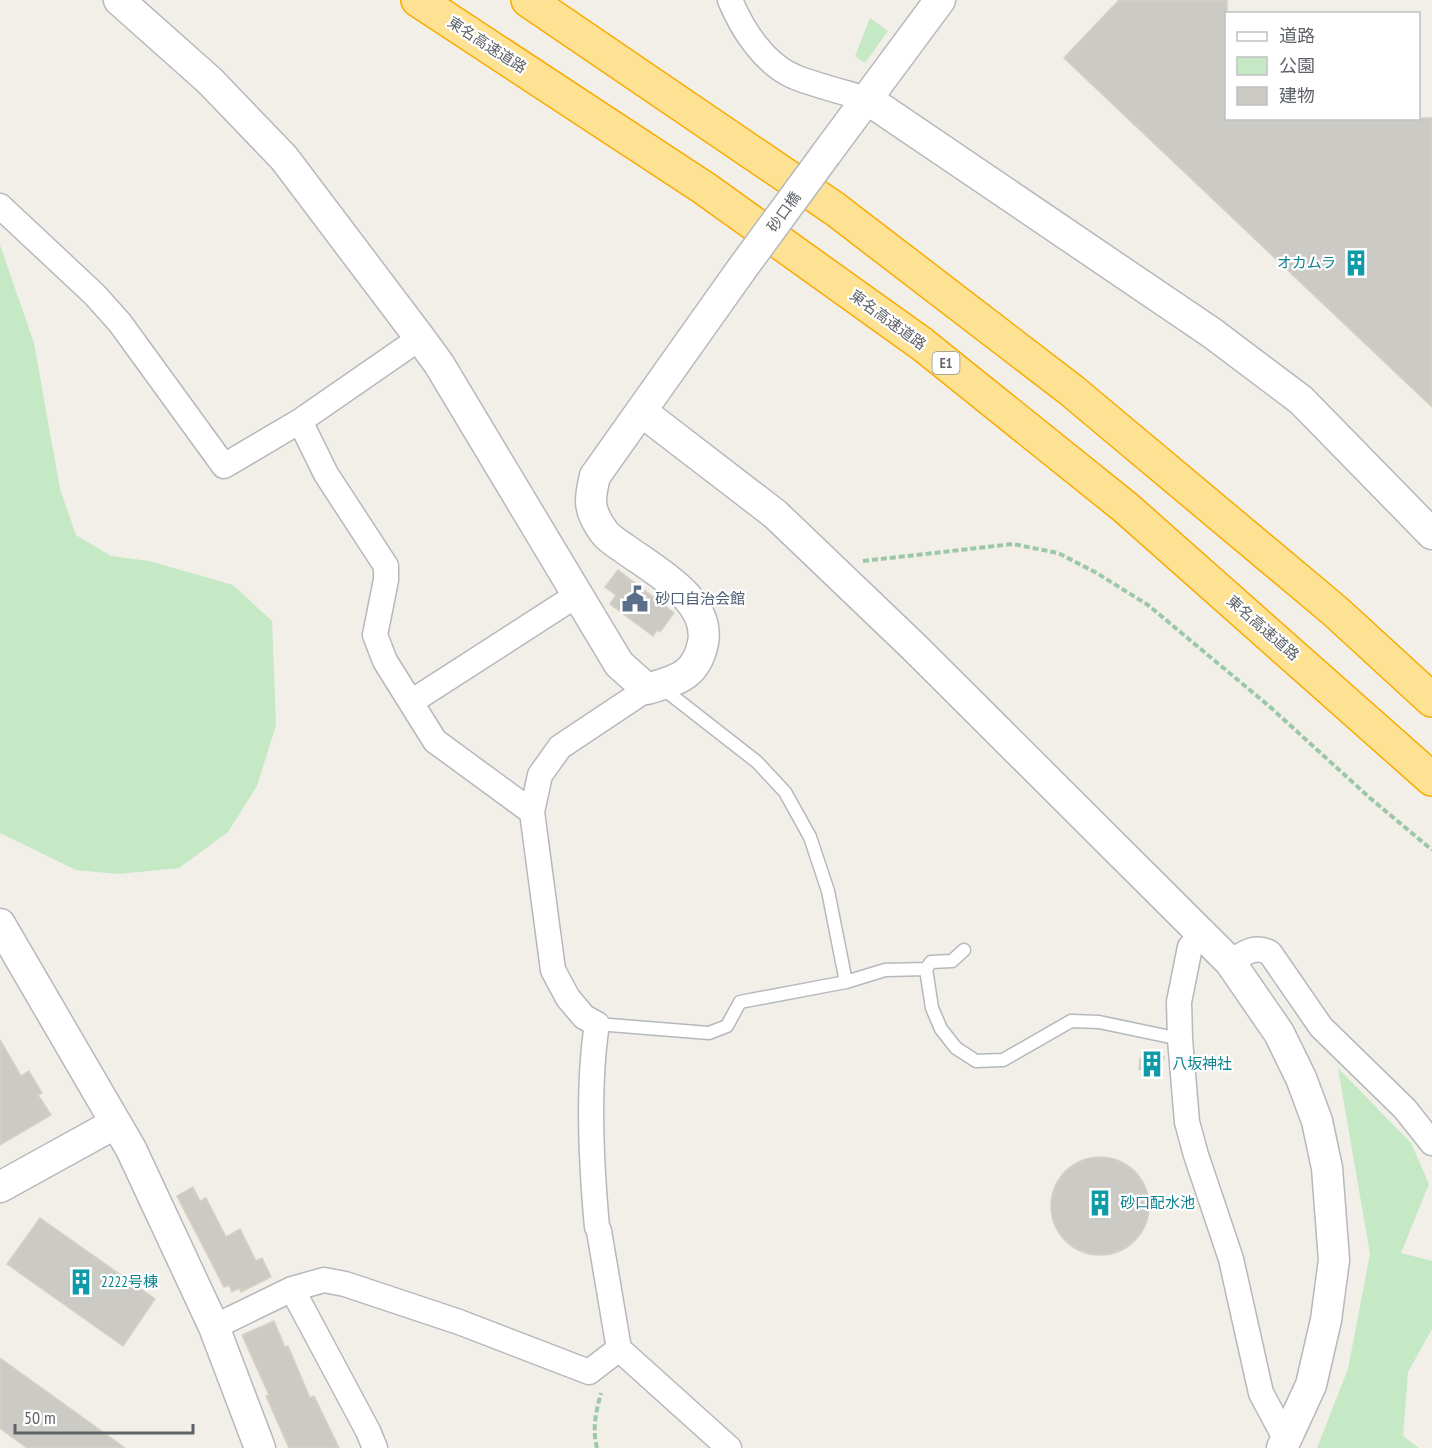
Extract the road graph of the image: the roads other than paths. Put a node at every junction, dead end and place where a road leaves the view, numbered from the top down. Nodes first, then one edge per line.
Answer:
1 (119, 0) edge
2 (418, 0) edge
3 (528, 0) edge
4 (730, 0) edge
5 (940, 0) edge
6 (867, 99) junction
7 (0, 206) edge
8 (420, 338) junction
9 (641, 411) junction
10 (300, 421) junction
11 (1432, 534) edge
12 (577, 595) junction
13 (653, 687) junction
14 (1432, 700) edge
15 (411, 702) junction
16 (1432, 779) edge
17 (532, 812) junction
18 (0, 924) edge
19 (1203, 934) junction
20 (964, 950) dead end
21 (1230, 962) junction
22 (926, 969) junction
23 (846, 982) junction
24 (597, 1024) junction
25 (1180, 1040) junction
26 (116, 1123) junction
27 (1432, 1143) edge
28 (0, 1187) edge
29 (292, 1289) junction
30 (214, 1327) junction
31 (611, 1355) junction
32 (1284, 1444) edge
33 (260, 1448) edge
34 (375, 1448) edge
35 (729, 1448) edge

1 - 8 street
2 - 16 highway, 東名高速道路 / E1
3 - 14 highway
4 - 6 street
5 - 6 street, 砂口橋
6 - 9 street, 砂口橋, bridge
6 - 11 street
7 - 10 street
8 - 10 street
8 - 12 street
9 - 13 street, 砂口橋
9 - 19 street
10 - 15 street
12 - 13 street
12 - 15 street
13 - 17 street
13 - 23 lane
15 - 17 street
17 - 24 street
18 - 26 street
19 - 21 street
19 - 25 street
20 - 22 lane
21 - 27 street
21 - 32 street
22 - 23 lane
22 - 25 lane
23 - 24 lane
24 - 31 street
25 - 32 street
26 - 28 street
26 - 30 street
29 - 30 street
29 - 31 street
29 - 34 street
30 - 33 street
31 - 35 street

